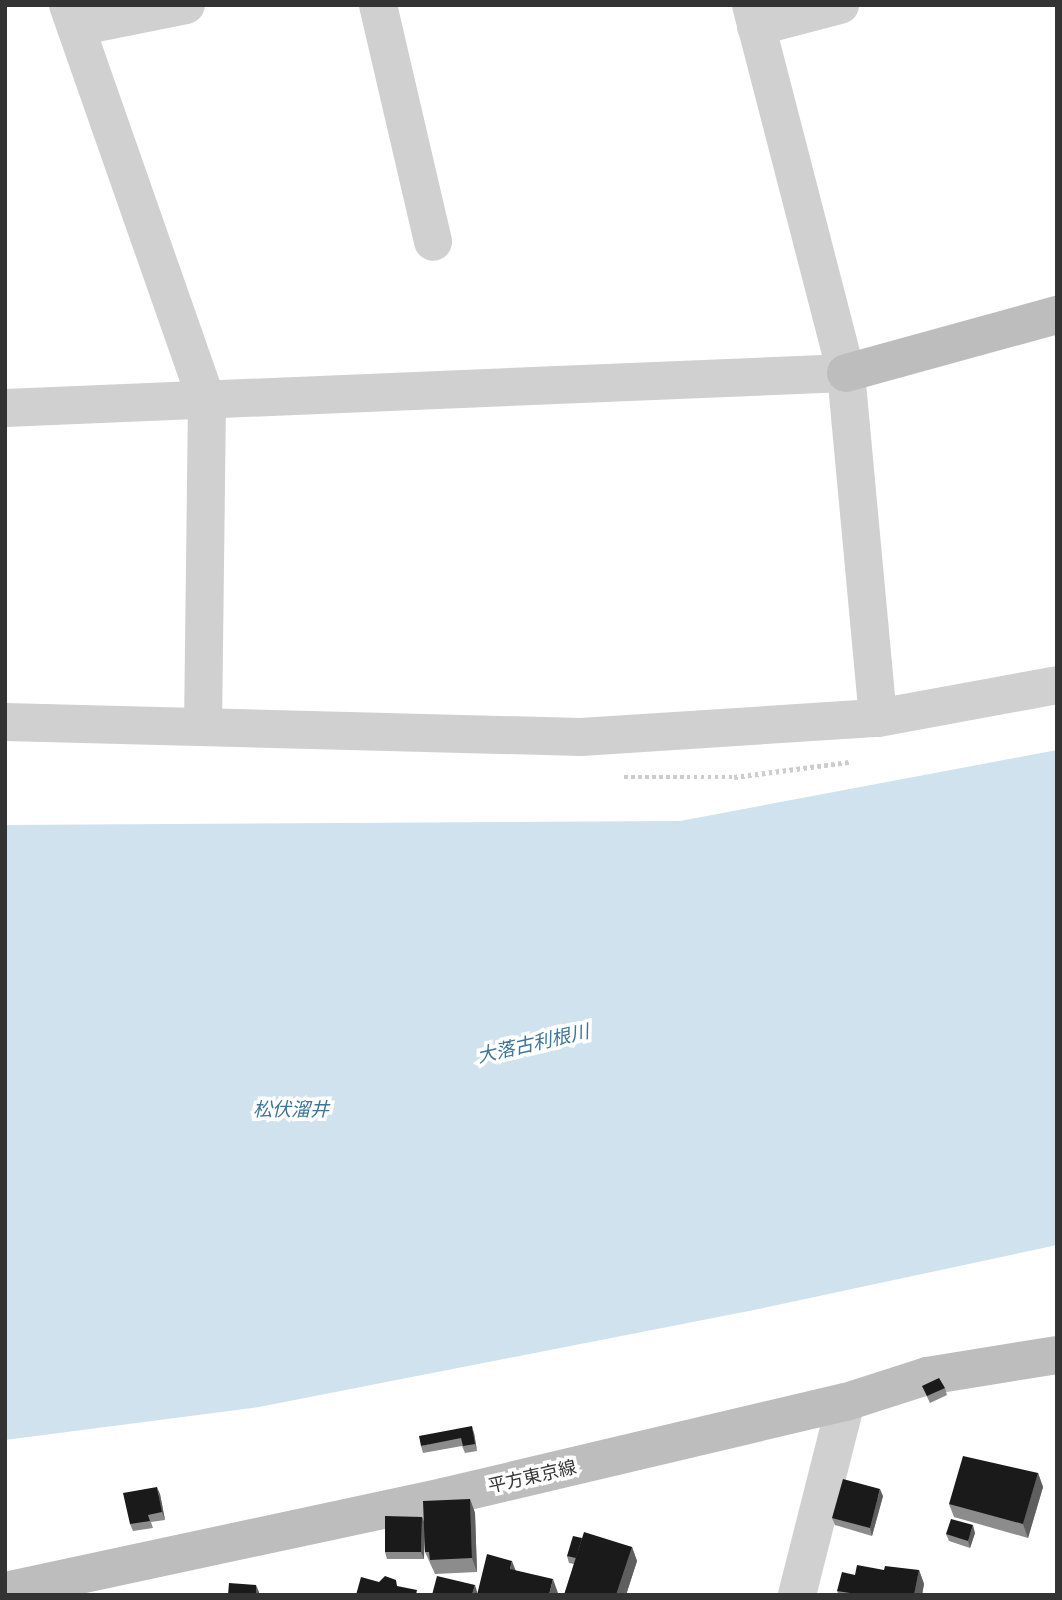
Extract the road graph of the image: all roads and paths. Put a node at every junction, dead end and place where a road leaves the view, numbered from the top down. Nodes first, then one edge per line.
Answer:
1 (186, 5) edge
2 (378, 5) edge
3 (840, 5) edge
4 (72, 16) edge
5 (753, 16) edge
6 (433, 242) dead end
7 (1057, 315) edge
8 (846, 373) junction
9 (207, 402) junction
10 (5, 408) edge
11 (1057, 685) edge
12 (878, 718) junction
13 (5, 722) edge
14 (203, 727) junction
15 (1057, 1355) edge
16 (846, 1402) junction
17 (5, 1591) edge
18 (797, 1595) edge

1 - 4 street
2 - 6 street
3 - 5 street
4 - 9 street
5 - 8 street
7 - 8 main road
8 - 9 street
8 - 12 street
9 - 10 street
9 - 14 street
11 - 12 street
12 - 14 street
13 - 14 street
15 - 16 main road, 平方東京線
16 - 17 main road, 平方東京線
16 - 18 street

